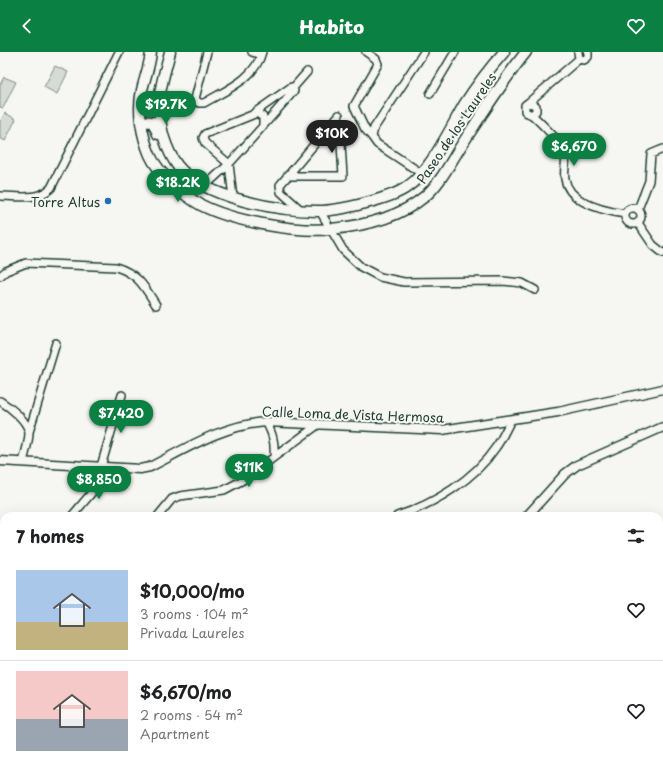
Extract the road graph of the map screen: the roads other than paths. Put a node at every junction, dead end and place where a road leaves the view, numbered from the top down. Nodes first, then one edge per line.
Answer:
1 (119, 52) edge
2 (170, 52) edge
3 (206, 52) edge
4 (252, 52) edge
5 (366, 52) edge
6 (424, 52) edge
7 (455, 52) edge
8 (504, 52) edge
9 (526, 52) edge
10 (588, 52) edge
11 (261, 53) edge
12 (148, 54) edge
13 (579, 55) edge
14 (307, 72) dead end
15 (146, 75) junction
16 (162, 81) junction
17 (294, 88) junction
18 (142, 92) junction
19 (159, 93) junction
20 (430, 94) dead end
21 (254, 114) junction
22 (339, 115) dead end
23 (141, 121) junction
24 (263, 126) junction
25 (328, 129) junction
26 (372, 137) junction
27 (663, 149) edge
28 (177, 164) junction
29 (229, 164) junction
30 (421, 173) junction
31 (287, 176) junction
32 (204, 186) junction
33 (0, 196) edge
34 (233, 198) junction
35 (638, 209) junction
36 (302, 210) junction
37 (320, 211) junction
38 (625, 214) junction
39 (638, 223) junction
40 (330, 229) junction
41 (663, 252) edge
42 (0, 276) edge
43 (536, 290) dead end
44 (156, 305) dead end
45 (56, 343) dead end
46 (663, 389) edge
47 (122, 395) dead end
48 (0, 401) edge
49 (511, 420) junction
50 (266, 422) junction
51 (319, 424) junction
52 (663, 428) edge
53 (29, 432) junction
54 (274, 457) junction
55 (0, 461) edge
56 (23, 462) junction
57 (101, 467) junction
58 (75, 512) edge
59 (162, 512) edge
60 (411, 512) edge
61 (531, 512) edge

1 - 33 street
2 - 16 main road, Paseo de los Laureles
3 - 11 street
4 - 11 street
5 - 26 street
6 - 26 street
7 - 20 street
8 - 30 main road, Paseo de los Laureles
9 - 40 main road, Paseo de los Laureles
10 - 13 street
12 - 15 main road, Paseo de los Laureles
13 - 38 street
14 - 17 street
15 - 16 main road
15 - 18 main road, Paseo de los Laureles
16 - 19 main road, Paseo de los Laureles
17 - 21 street
17 - 24 street
18 - 19 main road
18 - 23 main road, Paseo de los Laureles
19 - 28 main road, Paseo de los Laureles
21 - 24 street
21 - 29 street
22 - 25 street
23 - 28 main road
23 - 40 main road, Paseo de los Laureles
24 - 29 street
25 - 31 street
25 - 31 street
26 - 30 street
27 - 35 street
28 - 32 main road, Paseo de los Laureles
29 - 32 street
29 - 34 street
30 - 37 main road, Paseo de los Laureles
31 - 36 street
32 - 34 main road, Paseo de los Laureles
34 - 36 main road, Paseo de los Laureles
35 - 38 street
35 - 39 street
36 - 37 main road, Paseo de los Laureles
37 - 40 street
38 - 39 street
39 - 41 street
40 - 43 street
42 - 44 street
45 - 53 street
46 - 49 street, Calle Loma de Vista Hermosa
47 - 57 street
48 - 53 street
49 - 51 street, Calle Loma de Vista Hermosa
49 - 60 street
50 - 51 street, Calle Loma de Vista Hermosa
50 - 54 street
50 - 57 street, Calle Loma de Vista Hermosa
51 - 54 street
52 - 61 street
53 - 56 street
54 - 59 street
55 - 56 street, Calle Loma de Vista Hermosa
56 - 57 street, Calle Loma de Vista Hermosa
57 - 58 street

